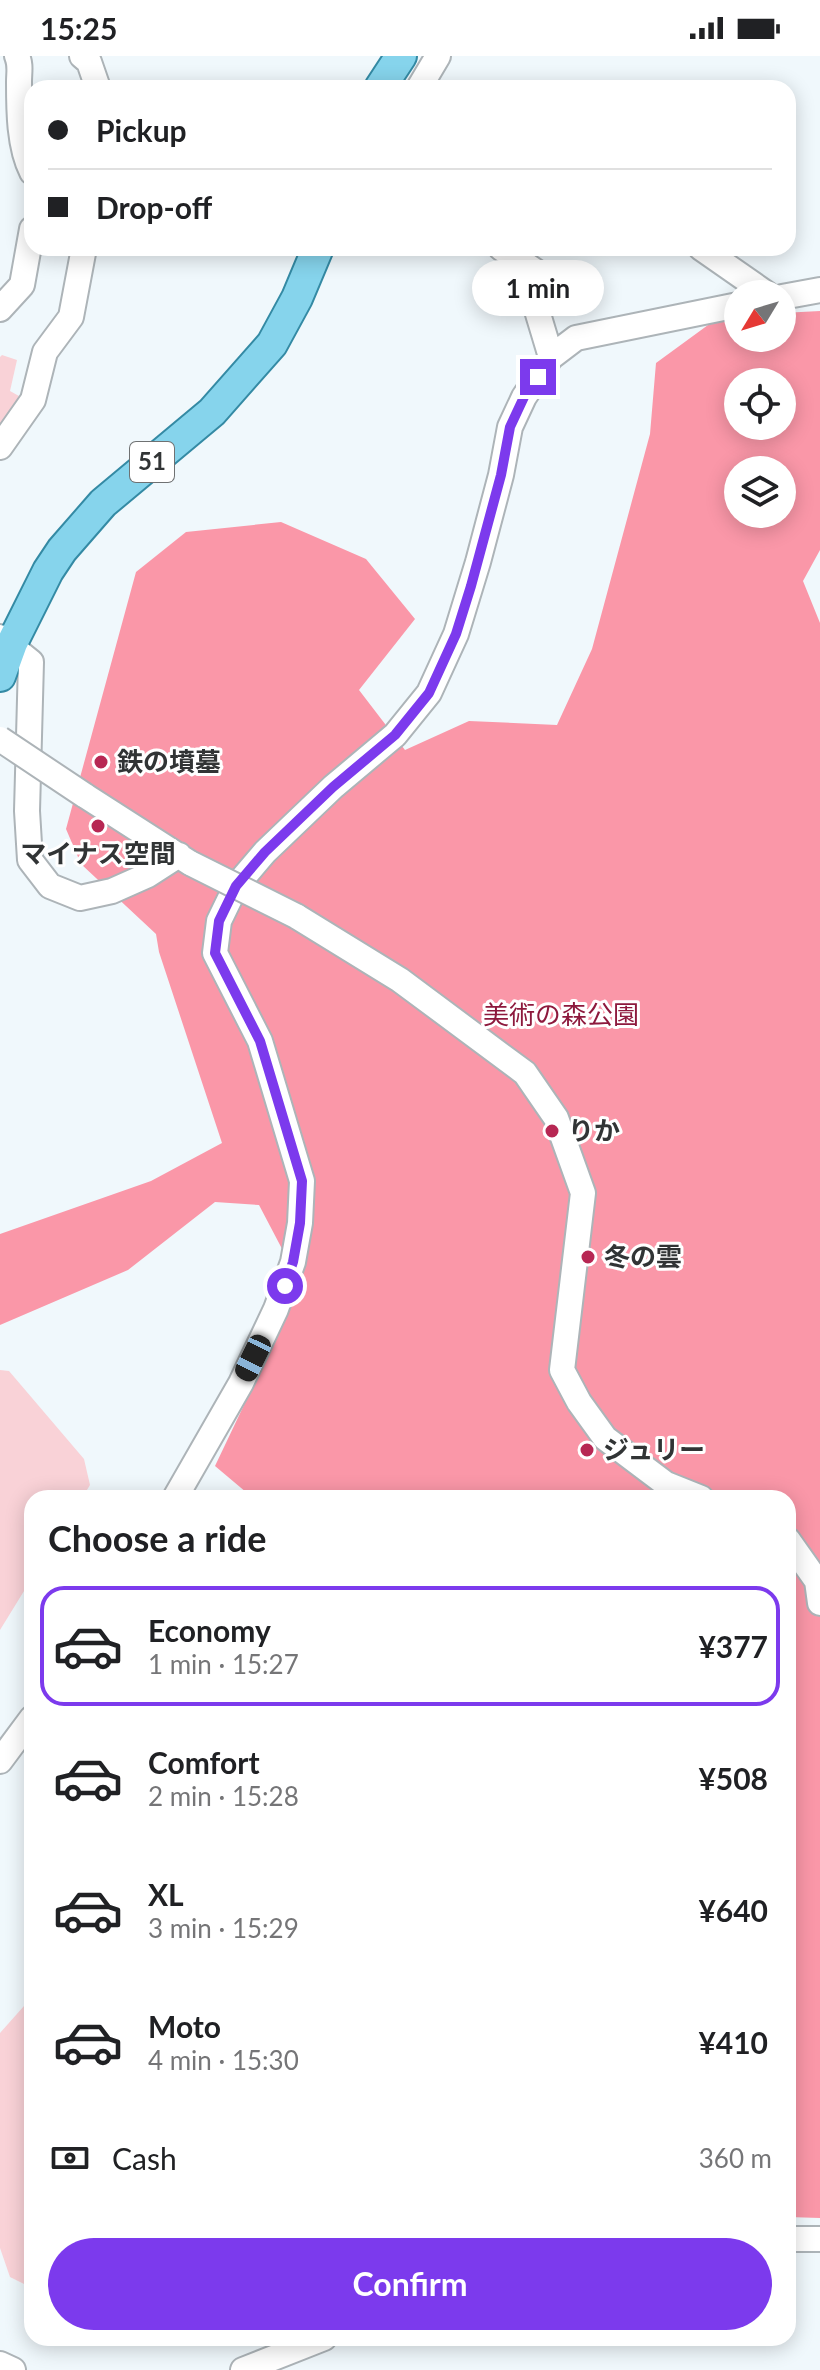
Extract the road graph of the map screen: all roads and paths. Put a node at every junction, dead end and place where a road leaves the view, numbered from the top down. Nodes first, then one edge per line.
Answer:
1 (82, 56) edge
2 (380, 56) edge
3 (401, 56) edge
4 (438, 56) edge
5 (12, 70) edge
6 (95, 80) edge
7 (366, 80) edge
8 (385, 80) edge
9 (424, 80) edge
10 (24, 151) edge
11 (27, 256) edge
12 (82, 256) edge
13 (298, 256) edge
14 (315, 256) edge
15 (513, 256) edge
16 (712, 256) edge
17 (747, 280) edge
18 (820, 290) edge
19 (796, 294) edge
20 (724, 308) edge
21 (0, 309) edge
22 (551, 357) junction
23 (0, 447) edge
24 (4, 637) edge
25 (0, 676) edge
26 (0, 739) edge
27 (186, 860) junction
28 (180, 1490) edge
29 (681, 1490) edge
30 (796, 1551) edge
31 (820, 1603) edge
32 (24, 1729) edge
33 (0, 1761) edge
34 (796, 2239) edge
35 (820, 2239) edge
36 (304, 2346) edge
37 (0, 2364) edge
38 (13, 2370) edge
39 (243, 2370) edge

1 - 6 street
2 - 7 main road
3 - 8 main road
4 - 9 street
5 - 10 street
11 - 21 street
12 - 23 street
13 - 24 main road, 51
14 - 24 main road, 51
15 - 22 street
16 - 17 street
18 - 19 street
20 - 22 street
22 - 28 street
24 - 25 main road, 51
24 - 27 street
26 - 27 street, bridge
27 - 29 street, bridge
30 - 31 street
32 - 33 street
34 - 35 street
36 - 39 street
37 - 38 street

